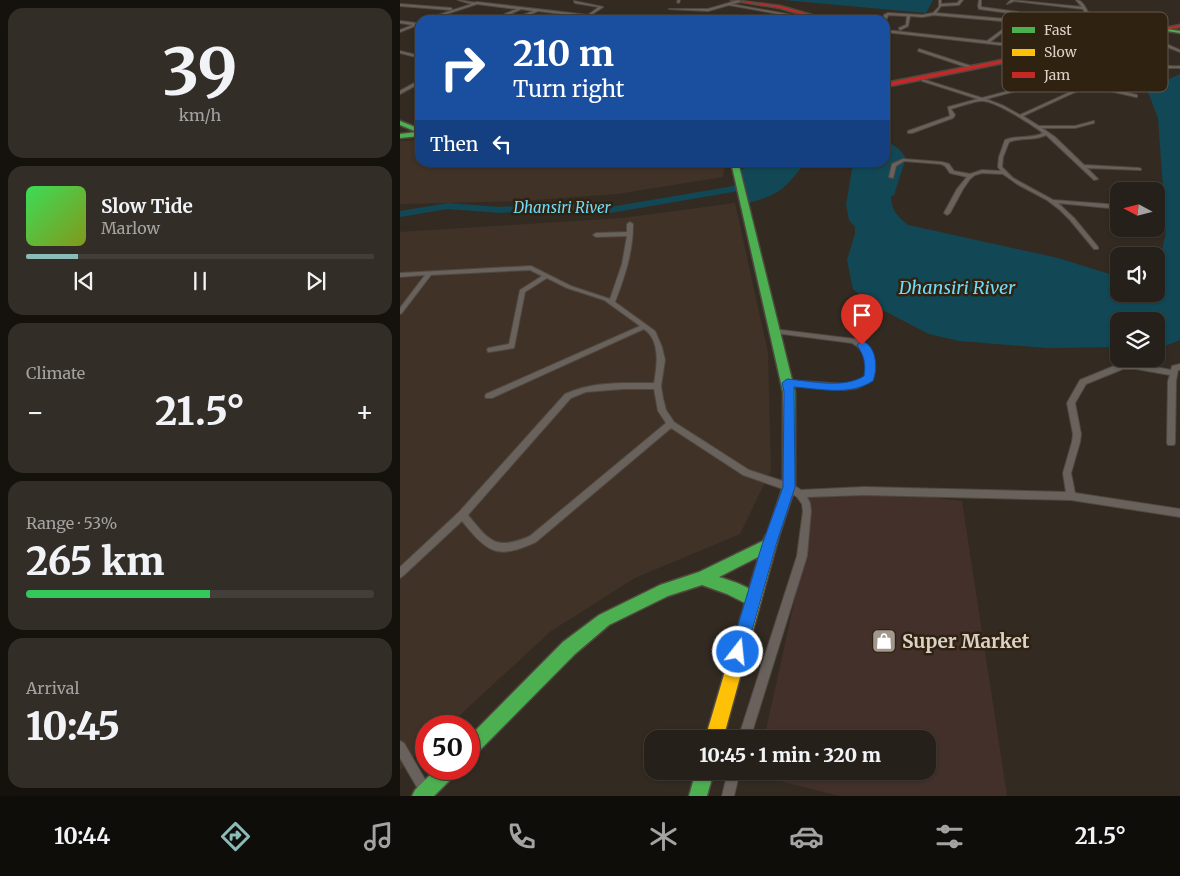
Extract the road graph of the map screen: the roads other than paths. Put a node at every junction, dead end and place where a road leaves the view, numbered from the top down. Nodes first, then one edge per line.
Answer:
1 (459, 0) edge
2 (940, 0) edge
3 (962, 0) edge
4 (980, 0) edge
5 (1077, 0) edge
6 (575, 2) dead end
7 (734, 2) edge
8 (477, 3) junction
9 (1008, 3) dead end
10 (400, 4) edge
11 (940, 5) junction
12 (521, 8) junction
13 (1084, 8) junction
14 (670, 9) dead end
15 (455, 10) junction
16 (538, 10) junction
17 (1010, 12) edge
18 (1087, 12) edge
19 (934, 14) junction
20 (440, 15) edge
21 (506, 15) dead end
22 (526, 15) edge
23 (580, 15) edge
24 (590, 15) edge
25 (810, 15) edge
26 (886, 15) edge
27 (909, 15) junction
28 (1002, 20) edge
29 (400, 22) edge
30 (415, 23) edge
31 (415, 25) edge
32 (900, 30) dead end
33 (400, 31) edge
34 (1002, 31) dead end
35 (890, 32) edge
36 (988, 42) junction
37 (1002, 44) edge
38 (1168, 46) edge
39 (919, 50) dead end
40 (1180, 51) edge
41 (400, 52) edge
42 (415, 56) edge
43 (1002, 62) edge
44 (1002, 64) edge
45 (973, 68) junction
46 (923, 80) junction
47 (890, 85) edge
48 (890, 85) edge
49 (413, 87) edge
50 (1009, 92) edge
51 (1073, 92) edge
52 (1119, 92) edge
53 (400, 93) edge
54 (1136, 96) dead end
55 (982, 99) junction
56 (1020, 116) junction
57 (1092, 122) dead end
58 (400, 124) edge
59 (1038, 127) junction
60 (415, 132) edge
61 (910, 132) dead end
62 (1046, 133) junction
63 (415, 135) edge
64 (400, 137) edge
65 (1082, 166) junction
66 (735, 167) edge
67 (1139, 169) dead end
68 (1004, 172) junction
69 (970, 176) junction
70 (891, 177) dead end
71 (1096, 179) dead end
72 (1051, 201) junction
73 (1110, 205) edge
74 (947, 213) dead end
75 (630, 224) dead end
76 (630, 234) junction
77 (596, 235) dead end
78 (1096, 248) dead end
79 (430, 273) junction
80 (400, 274) edge
81 (547, 276) junction
82 (611, 302) junction
83 (400, 312) edge
84 (645, 326) junction
85 (775, 331) junction
86 (490, 350) dead end
87 (1180, 367) edge
88 (1174, 373) junction
89 (787, 383) junction
90 (657, 386) junction
91 (489, 396) dead end
92 (671, 424) junction
93 (1171, 443) dead end
94 (789, 487) junction
95 (800, 494) junction
96 (1071, 496) junction
97 (1180, 513) edge
98 (462, 515) junction
99 (769, 545) junction
100 (400, 574) edge
101 (702, 578) junction
102 (753, 600) junction
103 (717, 730) edge
104 (747, 730) edge
105 (480, 738) edge
106 (400, 747) edge
107 (438, 780) edge
108 (702, 780) edge
109 (732, 780) edge
110 (423, 794) edge
111 (698, 796) edge
112 (728, 796) edge

1 - 8 street
2 - 11 street
3 - 11 street
4 - 17 street
5 - 13 street
6 - 24 street
7 - 14 street
7 - 25 main road
8 - 12 street
8 - 15 street
9 - 13 street
10 - 15 street
11 - 19 street
12 - 16 street
12 - 21 street
13 - 18 street
15 - 20 street
16 - 22 street
16 - 23 street
19 - 27 street
19 - 28 street
26 - 27 street
27 - 32 street
29 - 30 street
31 - 33 street
34 - 36 street
35 - 36 street
36 - 37 street
38 - 40 street
39 - 45 street
41 - 42 street
43 - 45 main road
44 - 46 main road
45 - 48 main road
46 - 47 main road
46 - 55 street
49 - 53 street
50 - 55 street
51 - 56 street
52 - 54 street
55 - 56 street
55 - 61 street
56 - 59 street
57 - 59 street
58 - 60 main road
59 - 62 street
62 - 65 street
62 - 68 street
63 - 64 main road
65 - 67 street
65 - 71 street
66 - 85 main road
68 - 69 street
68 - 72 street
69 - 70 street
69 - 74 street
72 - 73 street
72 - 78 street
75 - 76 street
76 - 77 street
76 - 82 street
79 - 80 street
79 - 81 street
79 - 83 street
81 - 82 street
81 - 86 street
82 - 84 street
84 - 90 street
84 - 91 street
85 - 89 main road
85 - 89 street
87 - 88 street
88 - 93 street
88 - 96 street
89 - 94 main road
90 - 92 street
90 - 98 street
92 - 94 street
92 - 98 street
94 - 95 street
94 - 99 main road
95 - 96 street
95 - 104 street
96 - 97 street
98 - 100 street
99 - 101 main road
99 - 102 main road
101 - 102 main road
101 - 105 main road
102 - 103 main road
106 - 110 street
107 - 110 main road
108 - 111 main road
109 - 112 street

